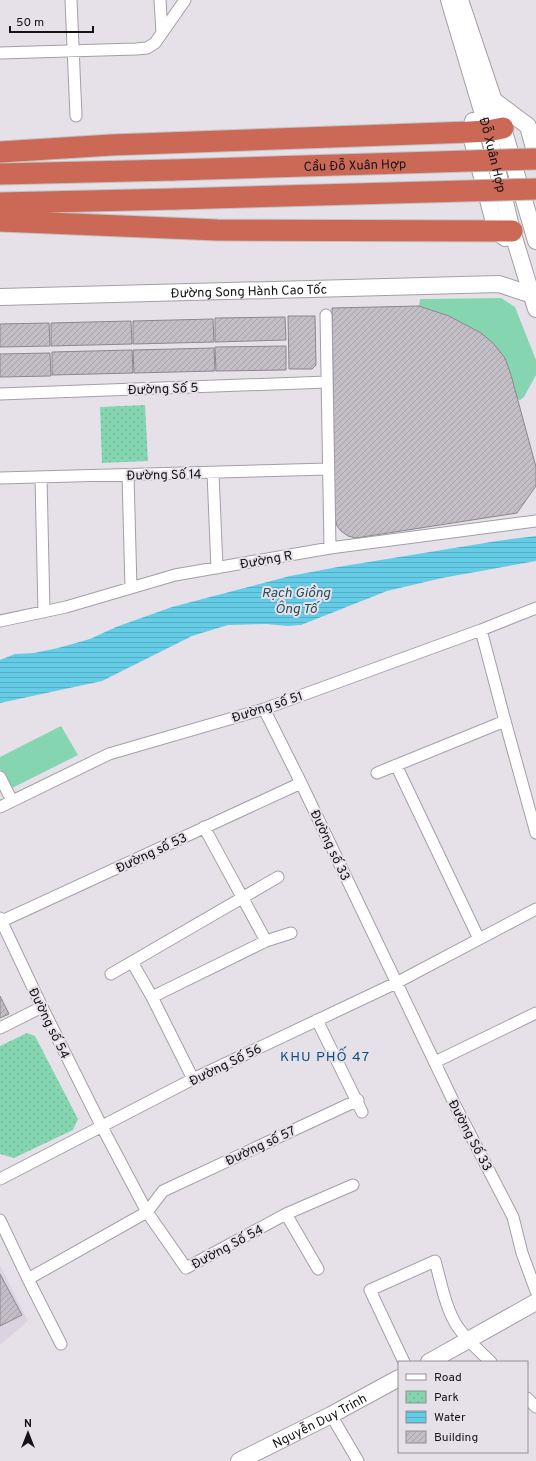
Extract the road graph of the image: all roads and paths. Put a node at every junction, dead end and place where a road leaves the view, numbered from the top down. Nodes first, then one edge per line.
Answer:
1 (71, 0) edge
2 (160, 0) edge
3 (185, 0) edge
4 (449, 0) edge
5 (460, 0) edge
6 (162, 33) junction
7 (73, 51) junction
8 (0, 53) edge
9 (485, 100) junction
10 (76, 116) dead end
11 (532, 126) edge
12 (487, 130) junction
13 (0, 152) edge
14 (536, 155) edge
15 (536, 159) edge
16 (0, 174) edge
17 (536, 189) edge
18 (0, 203) edge
19 (0, 221) edge
20 (508, 236) junction
21 (536, 241) edge
22 (524, 270) junction
23 (499, 284) junction
24 (0, 297) edge
25 (534, 302) edge
26 (326, 315) dead end
27 (327, 382) junction
28 (0, 394) edge
29 (328, 470) junction
30 (213, 473) junction
31 (128, 475) junction
32 (41, 477) junction
33 (0, 478) edge
34 (536, 521) edge
35 (330, 548) junction
36 (217, 568) junction
37 (131, 588) junction
38 (536, 608) edge
39 (44, 612) junction
40 (0, 621) edge
41 (481, 630) junction
42 (264, 709) junction
43 (505, 721) junction
44 (396, 765) junction
45 (377, 773) dead end
46 (0, 777) edge
47 (301, 783) junction
48 (12, 801) junction
49 (0, 807) edge
50 (204, 827) junction
51 (536, 833) edge
52 (278, 877) dead end
53 (243, 898) junction
54 (536, 909) edge
55 (1, 920) edge
56 (291, 933) dead end
57 (479, 939) junction
58 (266, 941) junction
59 (132, 962) junction
60 (111, 974) dead end
61 (396, 983) junction
62 (152, 997) junction
63 (42, 1007) junction
64 (536, 1013) edge
65 (317, 1020) junction
66 (0, 1028) edge
67 (435, 1062) junction
68 (193, 1079) junction
69 (358, 1100) junction
70 (362, 1112) dead end
71 (102, 1127) junction
72 (0, 1179) edge
73 (353, 1185) dead end
74 (147, 1212) junction
75 (286, 1214) junction
76 (0, 1220) edge
77 (318, 1269) dead end
78 (28, 1279) junction
79 (536, 1291) edge
80 (536, 1302) edge
81 (469, 1340) junction
82 (62, 1344) dead end
83 (404, 1361) edge
84 (431, 1361) edge
85 (490, 1361) edge
86 (398, 1379) edge
87 (528, 1399) edge
88 (536, 1407) edge
89 (331, 1415) junction
90 (239, 1461) edge
91 (358, 1461) edge

1 - 7 street
2 - 6 street
3 - 6 street
4 - 9 main road, Đỗ Xuân Hợp
5 - 9 main road, Đỗ Xuân Hợp
6 - 7 street
7 - 8 street
7 - 10 street
9 - 11 main road
9 - 12 main road
9 - 12 main road, Đỗ Xuân Hợp
11 - 12 street
11 - 14 main road
12 - 13 highway
12 - 20 main road
12 - 21 main road, Đỗ Xuân Hợp
15 - 16 highway, Cầu Đỗ Xuân Hợp, bridge
17 - 18 highway, bridge
19 - 20 highway
20 - 22 main road
22 - 23 main road, Đường Song Hành Cao Tốc
22 - 25 main road
23 - 24 main road, Đường Song Hành Cao Tốc
23 - 25 main road, Đường Song Hành Cao Tốc
26 - 27 street
27 - 28 street, Đường Số 5
27 - 29 street
29 - 30 street, Đường Số 14
29 - 35 street
30 - 31 street, Đường Số 14
30 - 36 street
31 - 32 street, Đường Số 14
31 - 37 street
32 - 33 street, Đường Số 14
32 - 39 street
34 - 35 street, Đường R
35 - 36 street, Đường R
36 - 37 street, Đường R
37 - 39 street, Đường R
38 - 41 street, Đường số 51
39 - 40 street, Đường R
41 - 42 street, Đường số 51
41 - 43 street
42 - 47 street, Đường số 33
42 - 48 street, Đường số 51
43 - 44 street
43 - 51 street
44 - 45 street
44 - 57 street
46 - 48 street
47 - 50 street, Đường số 53
47 - 61 street, Đường số 33
48 - 49 street, Đường số 51
50 - 53 street
50 - 55 street, Đường số 53
52 - 53 street
53 - 58 street
53 - 59 street
54 - 57 street, Đường Số 56
55 - 63 street, Đường số 54
56 - 58 street
57 - 61 street, Đường Số 56
58 - 62 street
59 - 60 street
59 - 62 street
61 - 65 street, Đường Số 56
61 - 67 street, Đường Số 33
62 - 68 street
63 - 66 street
63 - 71 street, Đường số 54
64 - 67 street
65 - 68 street, Đường Số 56
65 - 69 street
67 - 79 street, Đường Số 33
68 - 71 street, Đường Số 56
69 - 70 street
69 - 74 street, Đường số 57
71 - 72 street, Đường Số 56
71 - 74 street, Đường Số 54
73 - 75 street, Đường Số 54
74 - 75 street, Đường Số 54
74 - 78 street
75 - 77 street
76 - 78 street
78 - 82 street
80 - 81 main road
81 - 83 street
81 - 84 main road
81 - 85 street
86 - 89 main road, Nguyễn Duy Trinh
87 - 88 street
89 - 90 main road, Nguyễn Duy Trinh
89 - 91 street

